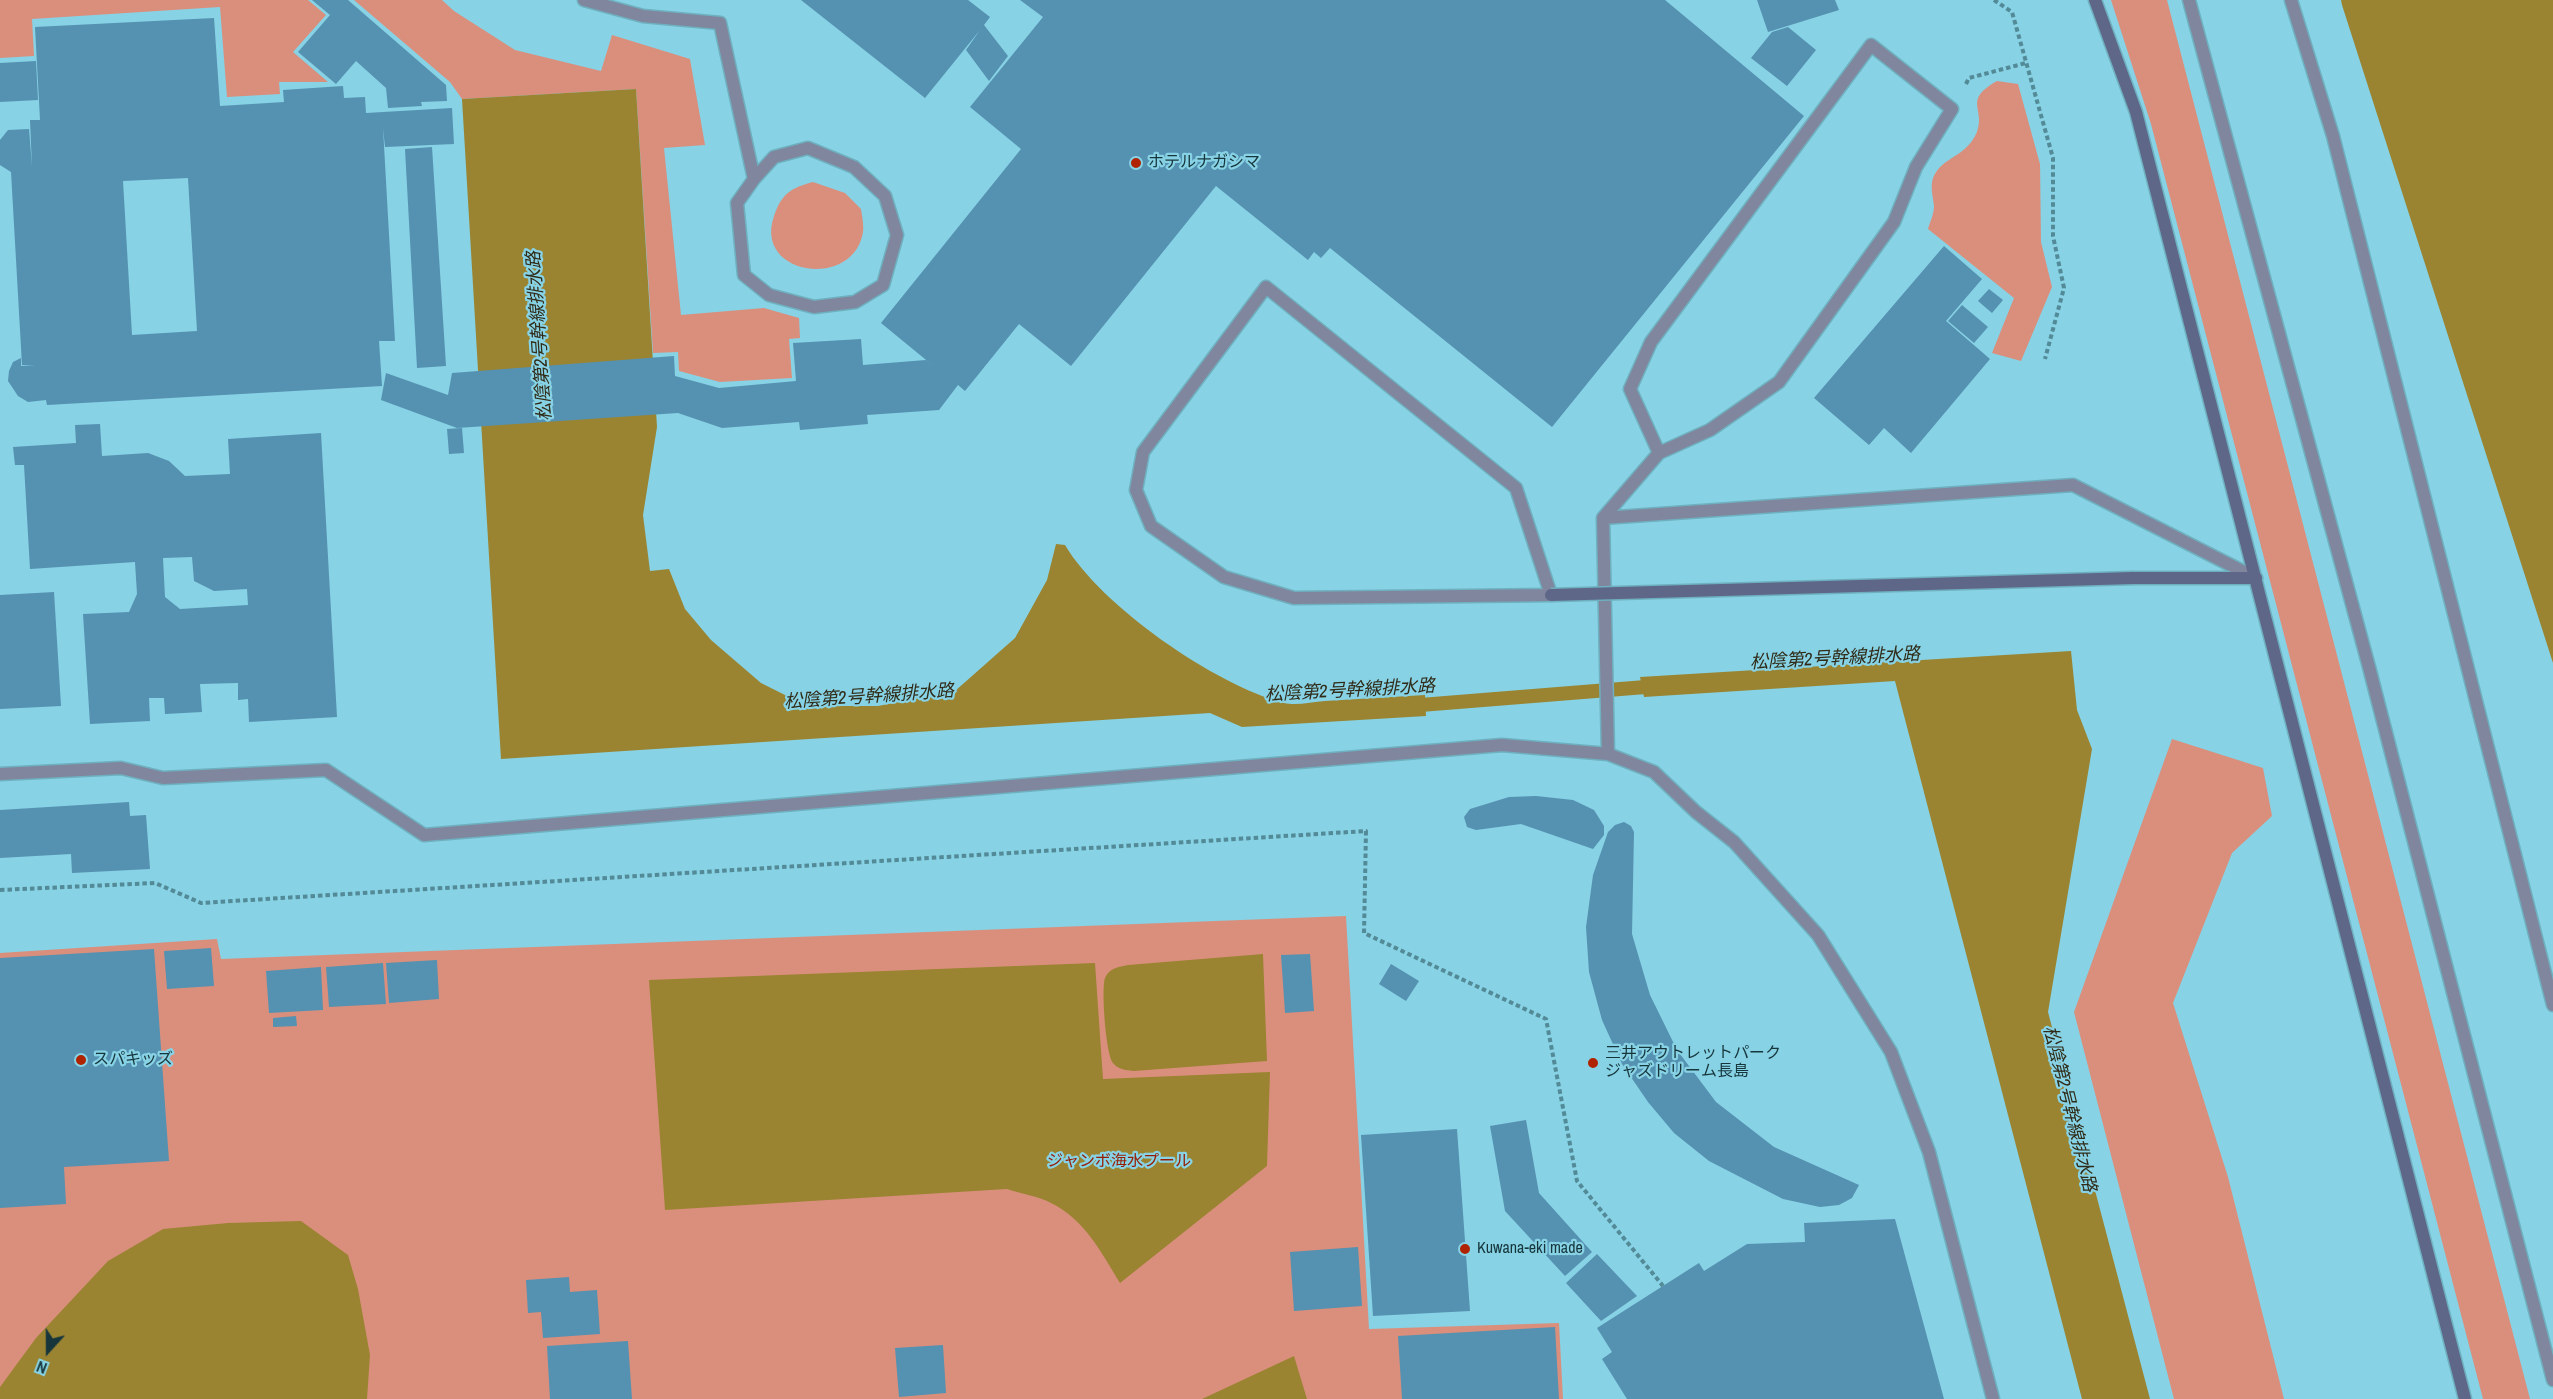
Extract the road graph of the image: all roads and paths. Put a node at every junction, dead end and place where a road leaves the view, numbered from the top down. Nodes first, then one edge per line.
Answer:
1 (584, 0) edge
2 (1994, 0) edge
3 (2095, 0) edge
4 (2189, 0) edge
5 (2291, 0) edge
6 (2026, 63) junction
7 (1952, 109) junction
8 (754, 179) junction
9 (2045, 359) dead end
10 (1659, 453) junction
11 (1603, 518) junction
12 (2256, 578) junction
13 (1551, 595) junction
14 (1608, 754) junction
15 (0, 774) edge
16 (0, 890) edge
17 (2553, 1005) edge
18 (1663, 1286) dead end
19 (2553, 1380) edge
20 (1993, 1399) edge
21 (2465, 1399) edge

1 - 8 lane
2 - 6 path
3 - 12 street
4 - 19 lane
5 - 17 lane
6 - 7 path
6 - 9 path
7 - 10 lane
7 - 10 lane
8 - 8 lane
10 - 11 lane
11 - 12 lane
11 - 14 lane
12 - 13 street, bridge
12 - 21 street
13 - 13 lane
14 - 15 lane
14 - 20 lane
16 - 18 path

